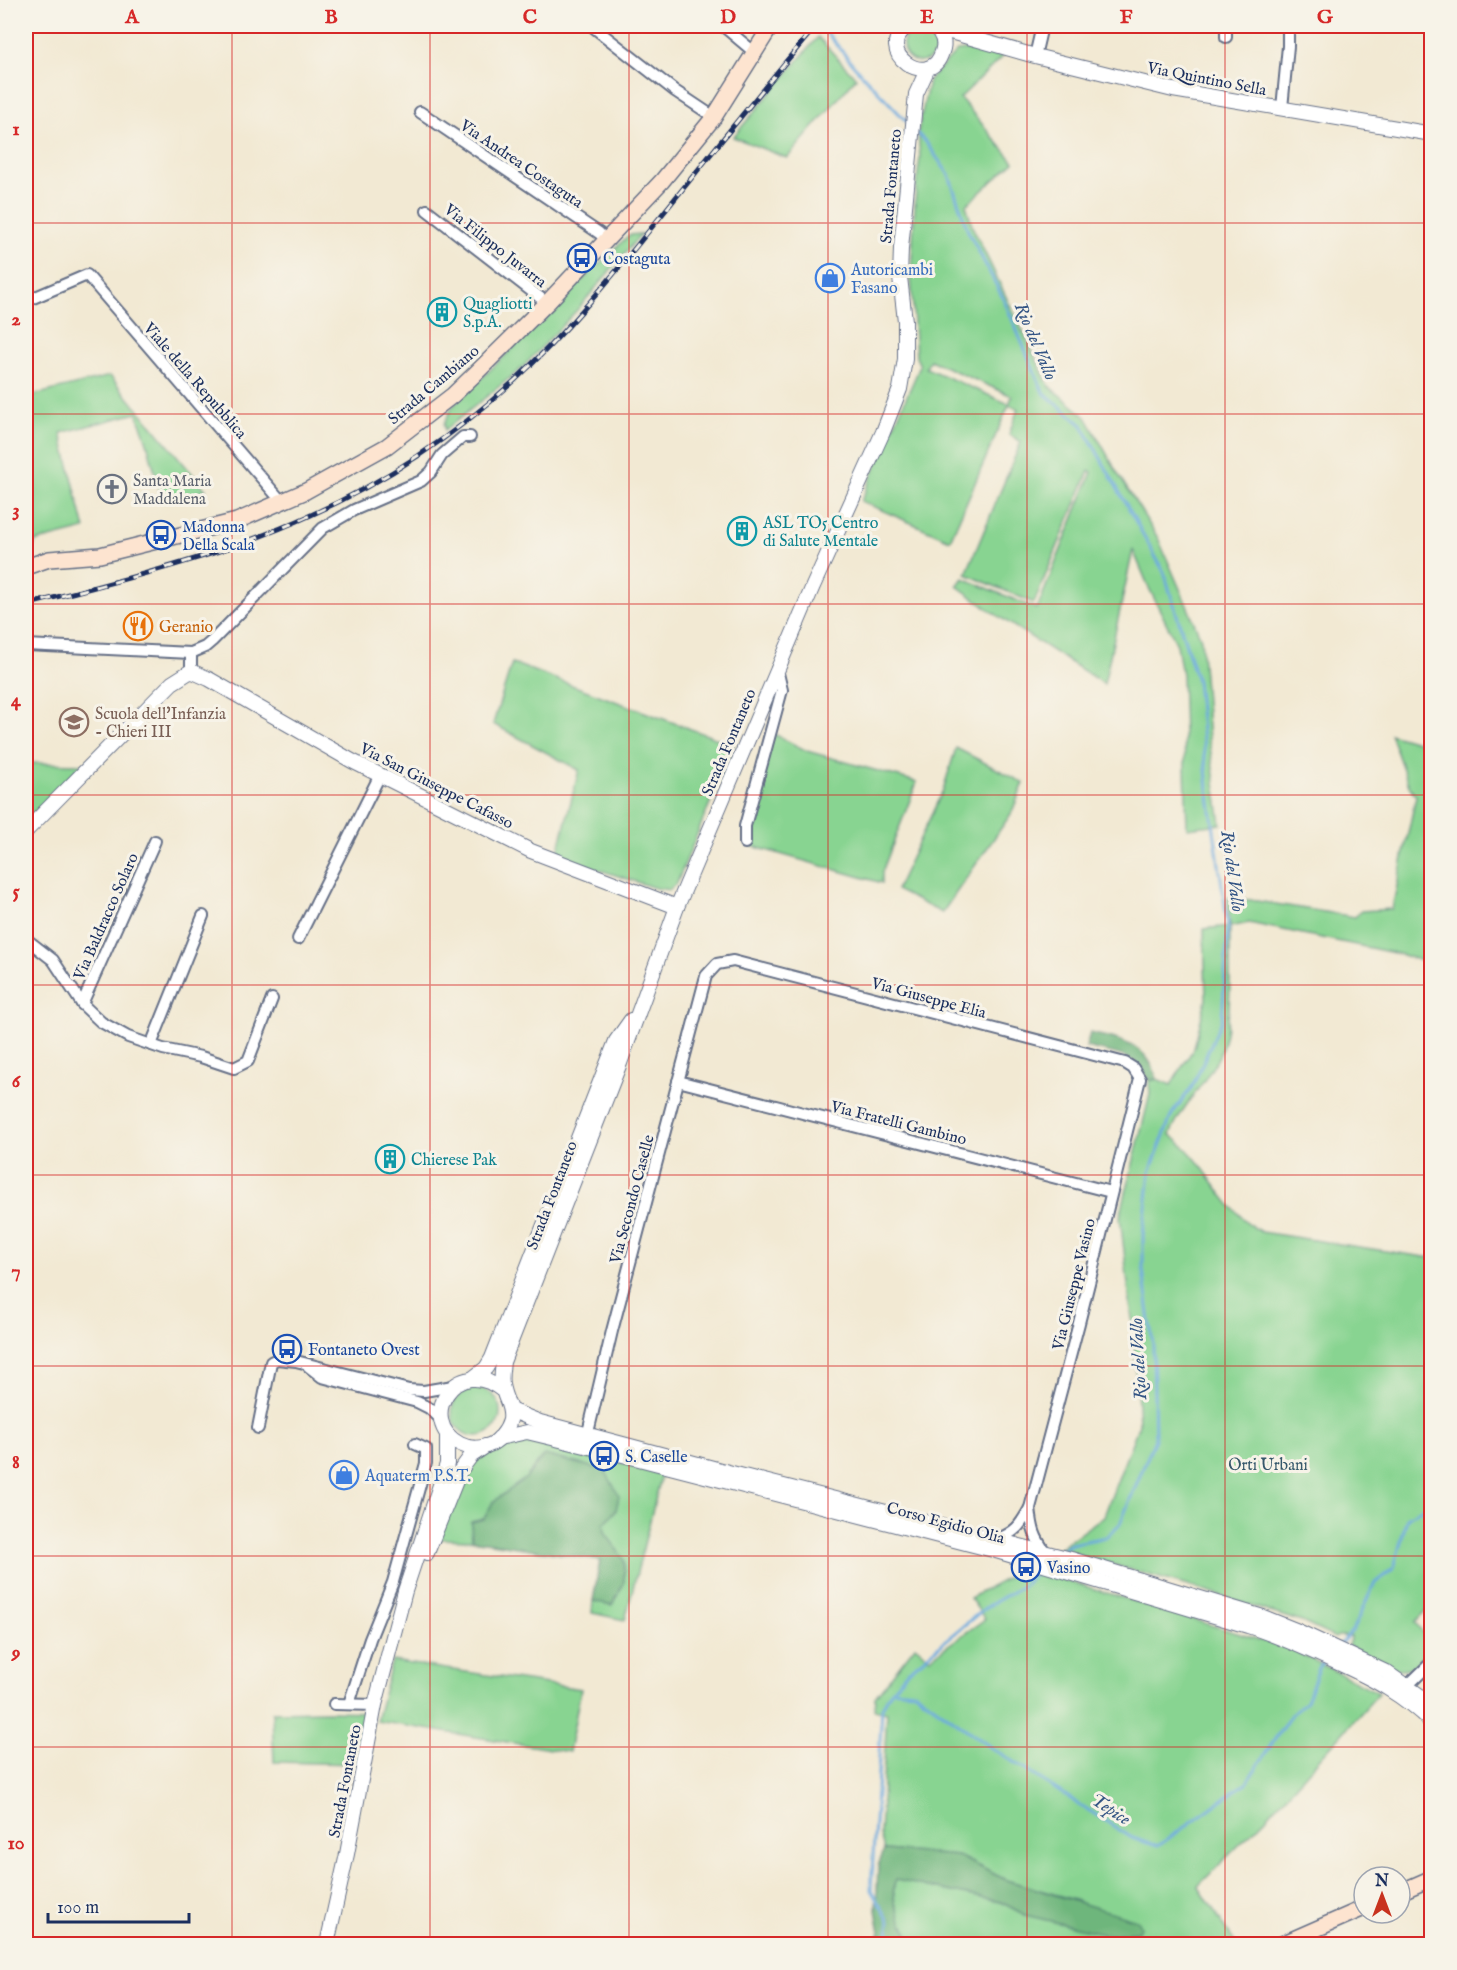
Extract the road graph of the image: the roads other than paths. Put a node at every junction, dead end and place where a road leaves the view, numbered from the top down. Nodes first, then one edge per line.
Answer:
1 (592, 26) edge
2 (723, 26) edge
3 (771, 26) edge
4 (1042, 26) edge
5 (1226, 26) edge
6 (1288, 26) edge
7 (902, 28) edge
8 (936, 28) edge
9 (1226, 37) dead end
10 (979, 41) junction
11 (754, 52) junction
12 (942, 54) junction
13 (1035, 56) junction
14 (907, 65) junction
15 (928, 68) junction
16 (916, 94) junction
17 (1282, 108) junction
18 (420, 112) dead end
19 (714, 117) junction
20 (1431, 134) edge
21 (427, 210) dead end
22 (607, 241) junction
23 (26, 301) edge
24 (547, 303) junction
25 (470, 436) dead end
26 (283, 503) junction
27 (26, 567) edge
28 (26, 645) edge
29 (191, 653) junction
30 (777, 668) junction
31 (191, 671) junction
32 (380, 775) junction
33 (26, 831) edge
34 (155, 841) dead end
35 (744, 843) dead end
36 (677, 907) junction
37 (203, 916) dead end
38 (26, 939) edge
39 (298, 939) dead end
40 (717, 964) joint
41 (272, 999) dead end
42 (82, 1004) junction
43 (640, 1009) junction
44 (151, 1045) junction
45 (1133, 1068) joint
46 (678, 1081) junction
47 (1111, 1192) junction
48 (306, 1364) junction
49 (473, 1378) junction
50 (453, 1386) junction
51 (503, 1391) junction
52 (510, 1410) junction
53 (441, 1419) junction
54 (258, 1428) dead end
55 (447, 1434) junction
56 (500, 1438) junction
57 (586, 1440) junction
58 (415, 1444) dead end
59 (486, 1446) junction
60 (1030, 1508) junction
61 (996, 1540) junction
62 (1046, 1553) junction
63 (395, 1630) junction
64 (1324, 1649) junction
65 (1431, 1662) edge
66 (1403, 1690) junction
67 (333, 1704) dead end
68 (349, 1704) junction
69 (1431, 1704) edge
70 (375, 1705) junction
71 (1431, 1723) edge
72 (1431, 1878) edge
73 (1412, 1887) edge
74 (1352, 1913) edge
75 (326, 1943) edge
76 (1282, 1944) edge

1 - 19 street
2 - 11 street
3 - 11 main road, Strada Cambiano
4 - 13 street
5 - 9 street
6 - 17 street
7 - 14 street, Strada Fontaneto
8 - 10 street, Via Quintino Sella
8 - 12 street
10 - 12 street, Via Quintino Sella
10 - 13 street, Via Quintino Sella
11 - 19 main road, Strada Cambiano
12 - 15 street
13 - 17 street, Via Quintino Sella
14 - 15 street
14 - 16 street, Strada Fontaneto
15 - 16 street, Strada Fontaneto
16 - 30 street, Strada Fontaneto
17 - 20 street, Via Quintino Sella
18 - 22 street, Via Andrea Costaguta
19 - 22 main road, Strada Cambiano
21 - 24 street, Via Filippo Juvarra
22 - 24 main road, Strada Cambiano
23 - 26 street, Viale della Repubblica
24 - 26 main road, Strada Cambiano
25 - 29 street
26 - 27 main road, Strada Cambiano
28 - 29 street
29 - 31 street
30 - 35 street
30 - 36 street, Strada Fontaneto
31 - 32 street, Via San Giuseppe Cafasso
31 - 33 street
32 - 36 street, Via San Giuseppe Cafasso
32 - 39 street
34 - 42 street, Via Baldracco Solaro
36 - 43 street, Strada Fontaneto
37 - 44 street
38 - 42 street
40 - 45 street, Via Giuseppe Elia
40 - 46 street, Via Secondo Caselle
41 - 44 street
42 - 44 street
43 - 49 street
43 - 51 street, Strada Fontaneto
45 - 47 street, Via Giuseppe Vasino
46 - 47 street, Via Fratelli Gambino
46 - 57 street, Via Secondo Caselle
47 - 60 street, Via Giuseppe Vasino
48 - 50 street
48 - 53 street
48 - 54 street
49 - 50 street
49 - 51 street
50 - 53 street
51 - 52 street, Strada Fontaneto
52 - 56 street
52 - 57 street, Corso Egidio Olia
53 - 55 street
55 - 59 street
55 - 63 street
56 - 57 street, Corso Egidio Olia
56 - 59 street
57 - 61 street, Corso Egidio Olia
57 - 64 street, Corso Egidio Olia
58 - 68 street
59 - 63 street
60 - 61 street, Via Giuseppe Vasino
60 - 62 street, Via Giuseppe Vasino
61 - 62 street, Corso Egidio Olia
62 - 64 street, Corso Egidio Olia
63 - 70 street, Strada Fontaneto
64 - 66 street, Corso Egidio Olia
65 - 66 street
66 - 69 street, Corso Egidio Olia
66 - 71 street, Corso Egidio Olia
67 - 68 street
68 - 70 street
70 - 75 street, Strada Fontaneto
72 - 73 main road
74 - 76 main road

